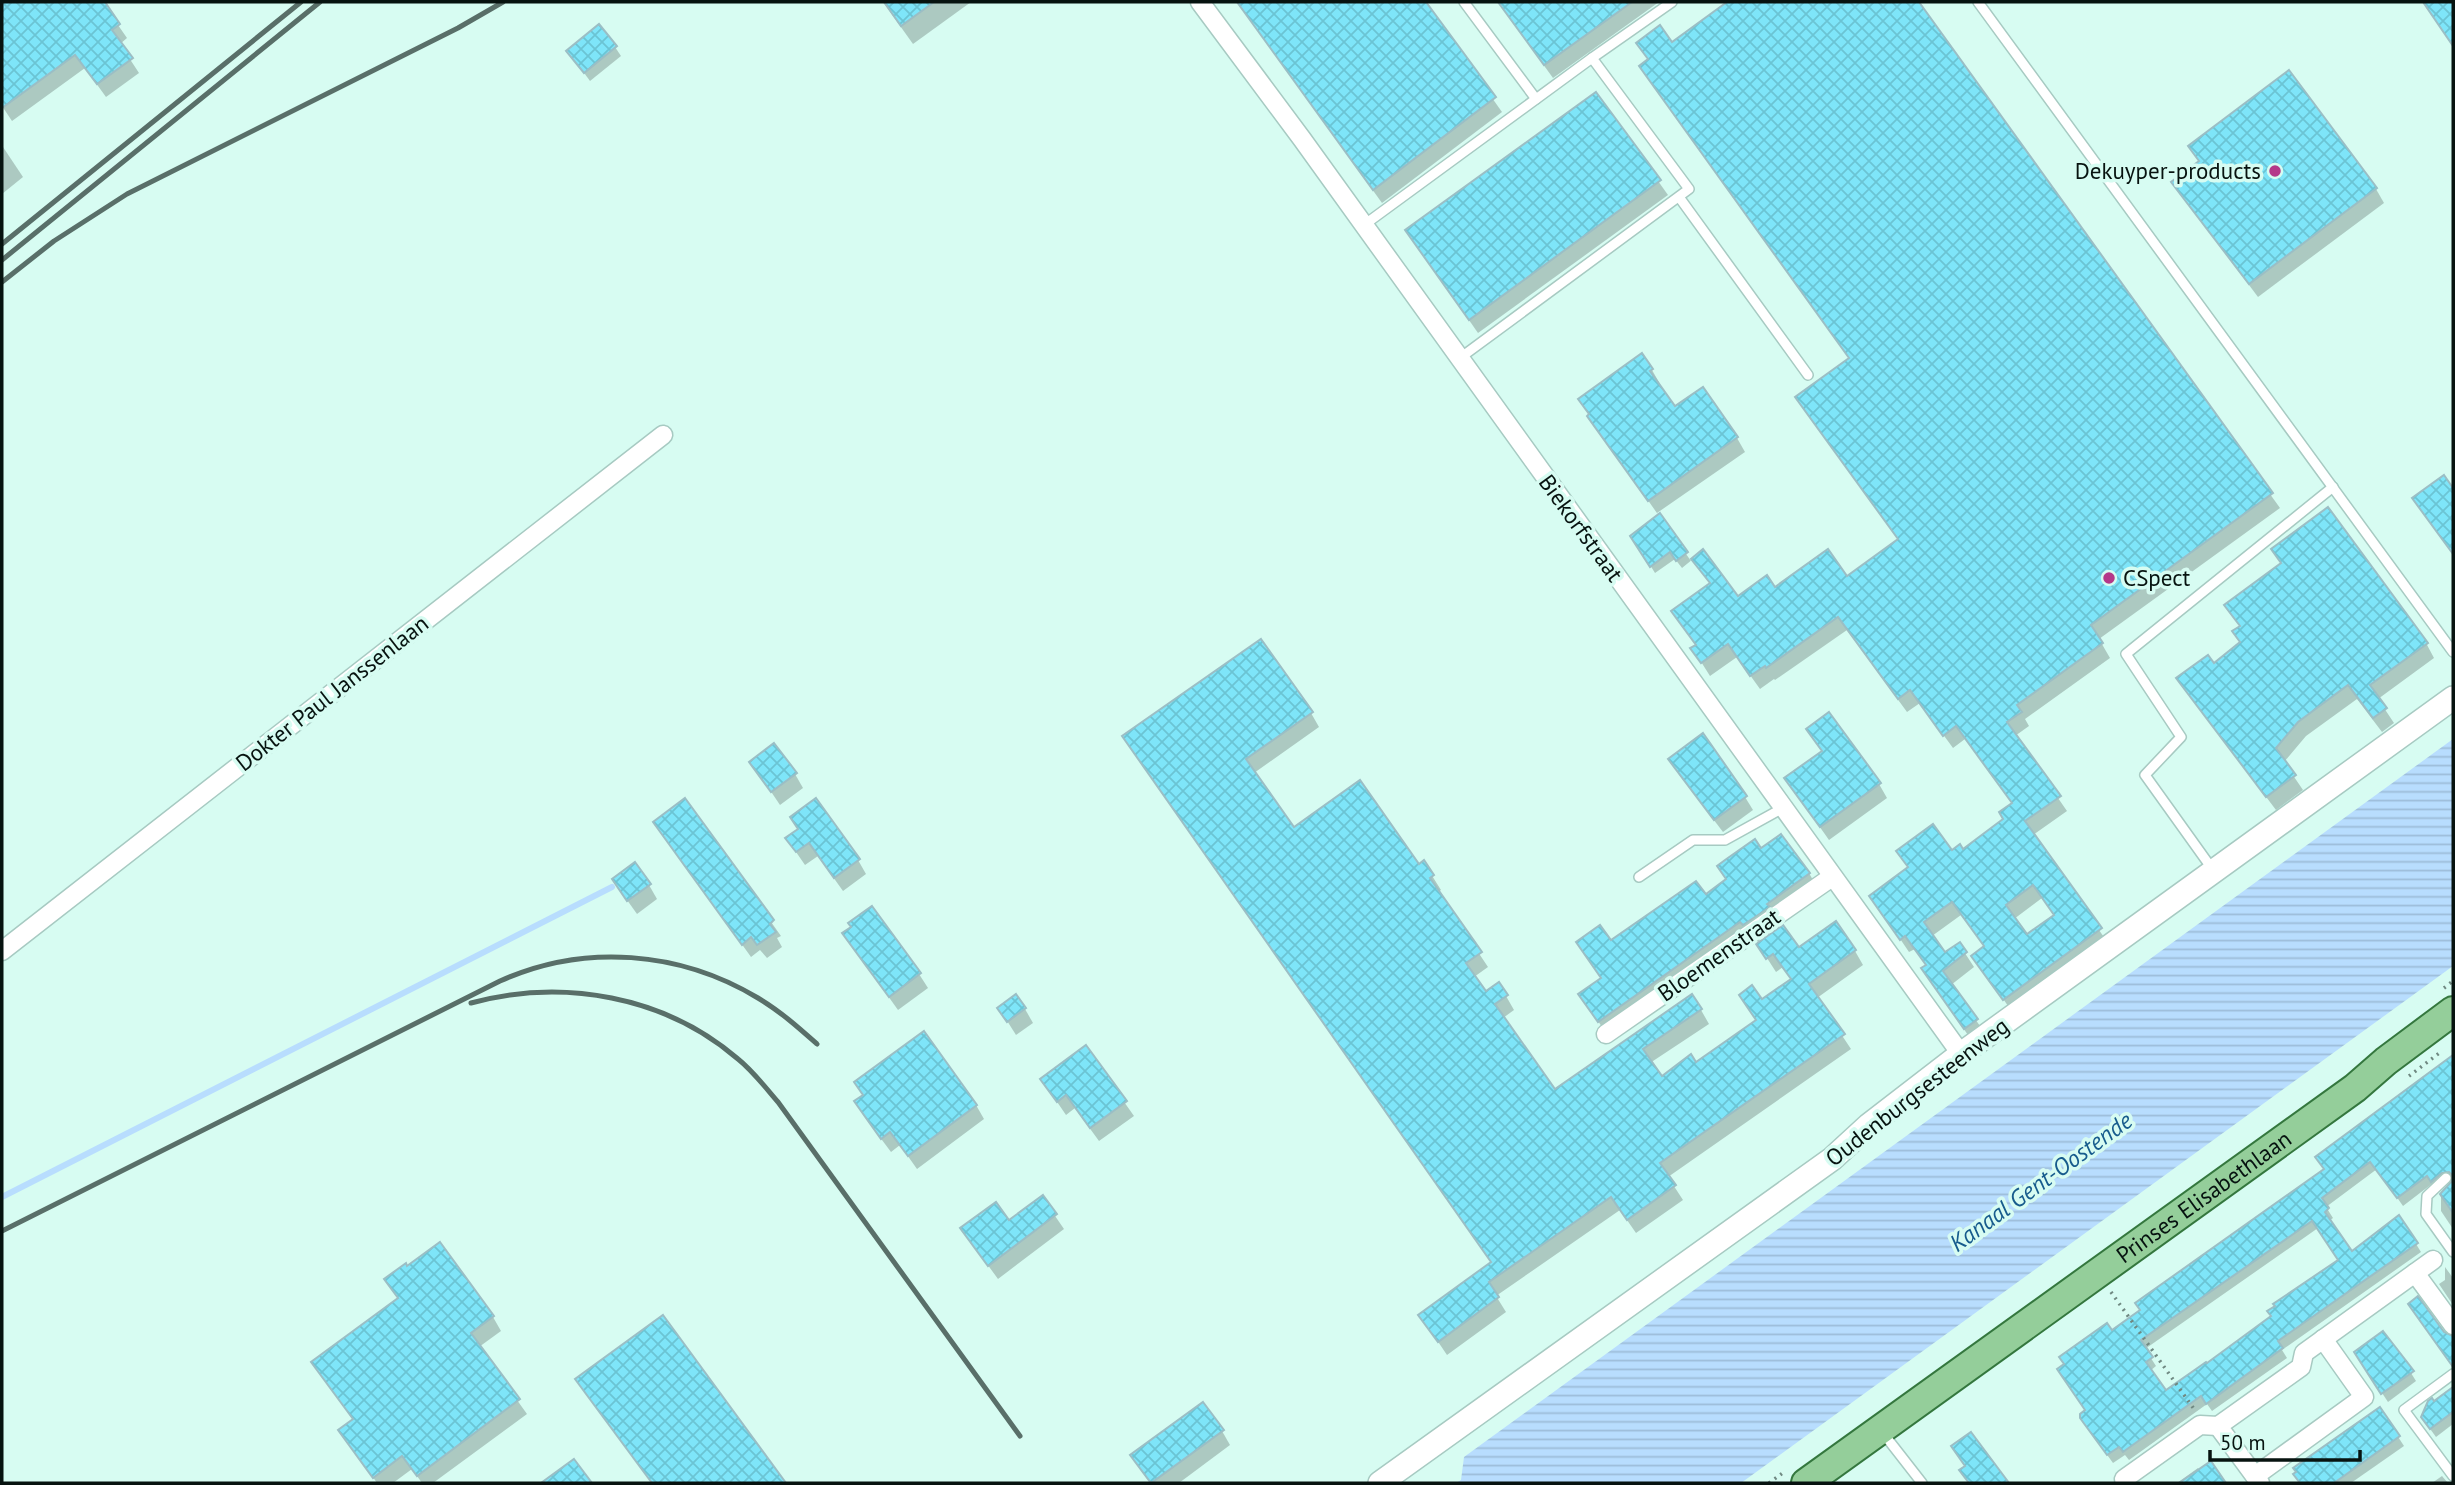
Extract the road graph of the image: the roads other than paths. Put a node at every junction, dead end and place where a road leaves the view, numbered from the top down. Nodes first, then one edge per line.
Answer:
1 (1200, 2) edge
2 (1464, 2) edge
3 (1672, 2) edge
4 (1978, 2) edge
5 (1592, 58) junction
6 (1536, 99) junction
7 (1679, 197) junction
8 (1364, 225) junction
9 (1460, 358) junction
10 (1808, 375) dead end
11 (663, 435) dead end
12 (2333, 487) junction
13 (2453, 652) edge
14 (2453, 698) edge
15 (1783, 808) junction
16 (2214, 871) junction
17 (1639, 877) dead end
18 (1832, 877) junction
19 (2, 951) edge
20 (2453, 1011) edge
21 (1606, 1034) dead end
22 (1961, 1054) junction
23 (2446, 1178) dead end
24 (2453, 1252) edge
25 (2433, 1260) dead end
26 (2415, 1273) junction
27 (2453, 1325) edge
28 (2323, 1339) junction
29 (2453, 1374) edge
30 (2212, 1425) junction
31 (1880, 1429) junction
32 (2453, 1476) edge
33 (2124, 1479) dead end
34 (2257, 1480) edge
35 (1380, 1483) edge
36 (1806, 1483) edge
37 (1922, 1483) edge

1 - 8 street, Biekorfstraat
2 - 6 lane
3 - 5 lane
4 - 12 lane
5 - 6 lane
5 - 7 lane
6 - 8 lane
7 - 9 lane
7 - 10 lane
8 - 9 street, Biekorfstraat
9 - 15 street, Biekorfstraat
11 - 19 street, Dokter Paul Janssenlaan
12 - 13 lane
12 - 16 lane
14 - 16 street, Oudenburgsesteenweg
15 - 17 lane
15 - 18 street, Biekorfstraat
16 - 22 street, Oudenburgsesteenweg
18 - 21 street, Bloemenstraat
18 - 22 street, Biekorfstraat
20 - 31 main road, Prinses Elisabethlaan
22 - 35 street, Oudenburgsesteenweg
23 - 24 lane
25 - 26 street
26 - 27 street
26 - 28 street
28 - 30 street
28 - 34 street
29 - 32 lane
30 - 33 street
30 - 34 street
31 - 36 main road, Prinses Elisabethlaan
31 - 37 lane

